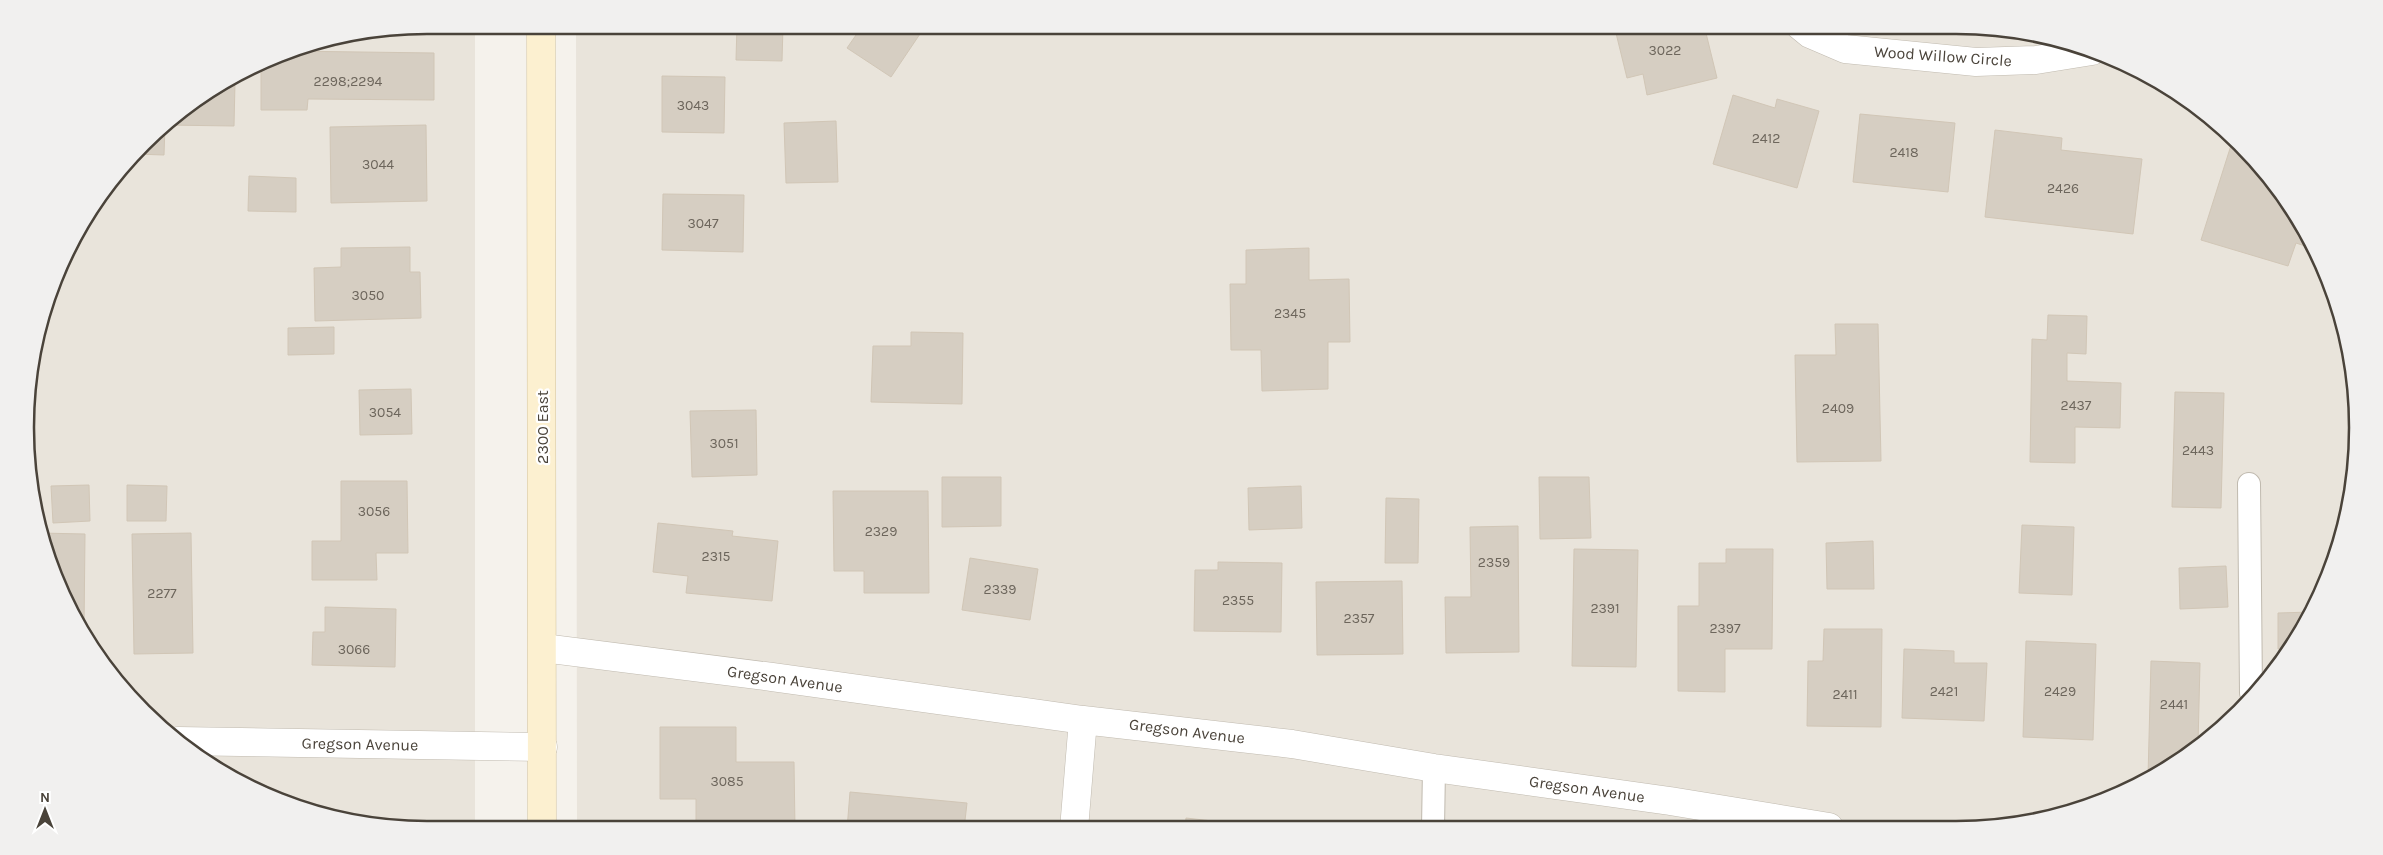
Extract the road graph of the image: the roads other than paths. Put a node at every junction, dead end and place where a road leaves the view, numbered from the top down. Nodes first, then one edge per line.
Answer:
1 (541, 34) edge
2 (1810, 34) edge
3 (2077, 53) edge
4 (2249, 484) dead end
5 (543, 648) junction
6 (2251, 688) edge
7 (1083, 720) junction
8 (190, 741) edge
9 (543, 747) junction
10 (1434, 768) junction
11 (542, 821) edge
12 (1075, 821) edge
13 (1433, 821) edge
14 (1793, 821) edge

1 - 5 main road, 2300 East
2 - 3 street, Wood Willow Circle
4 - 6 lane
5 - 7 street, Gregson Avenue
5 - 9 main road, 2300 East
7 - 10 street, Gregson Avenue
7 - 12 street
8 - 9 street, Gregson Avenue
9 - 11 main road, 2300 East
10 - 13 lane
10 - 14 street, Gregson Avenue

